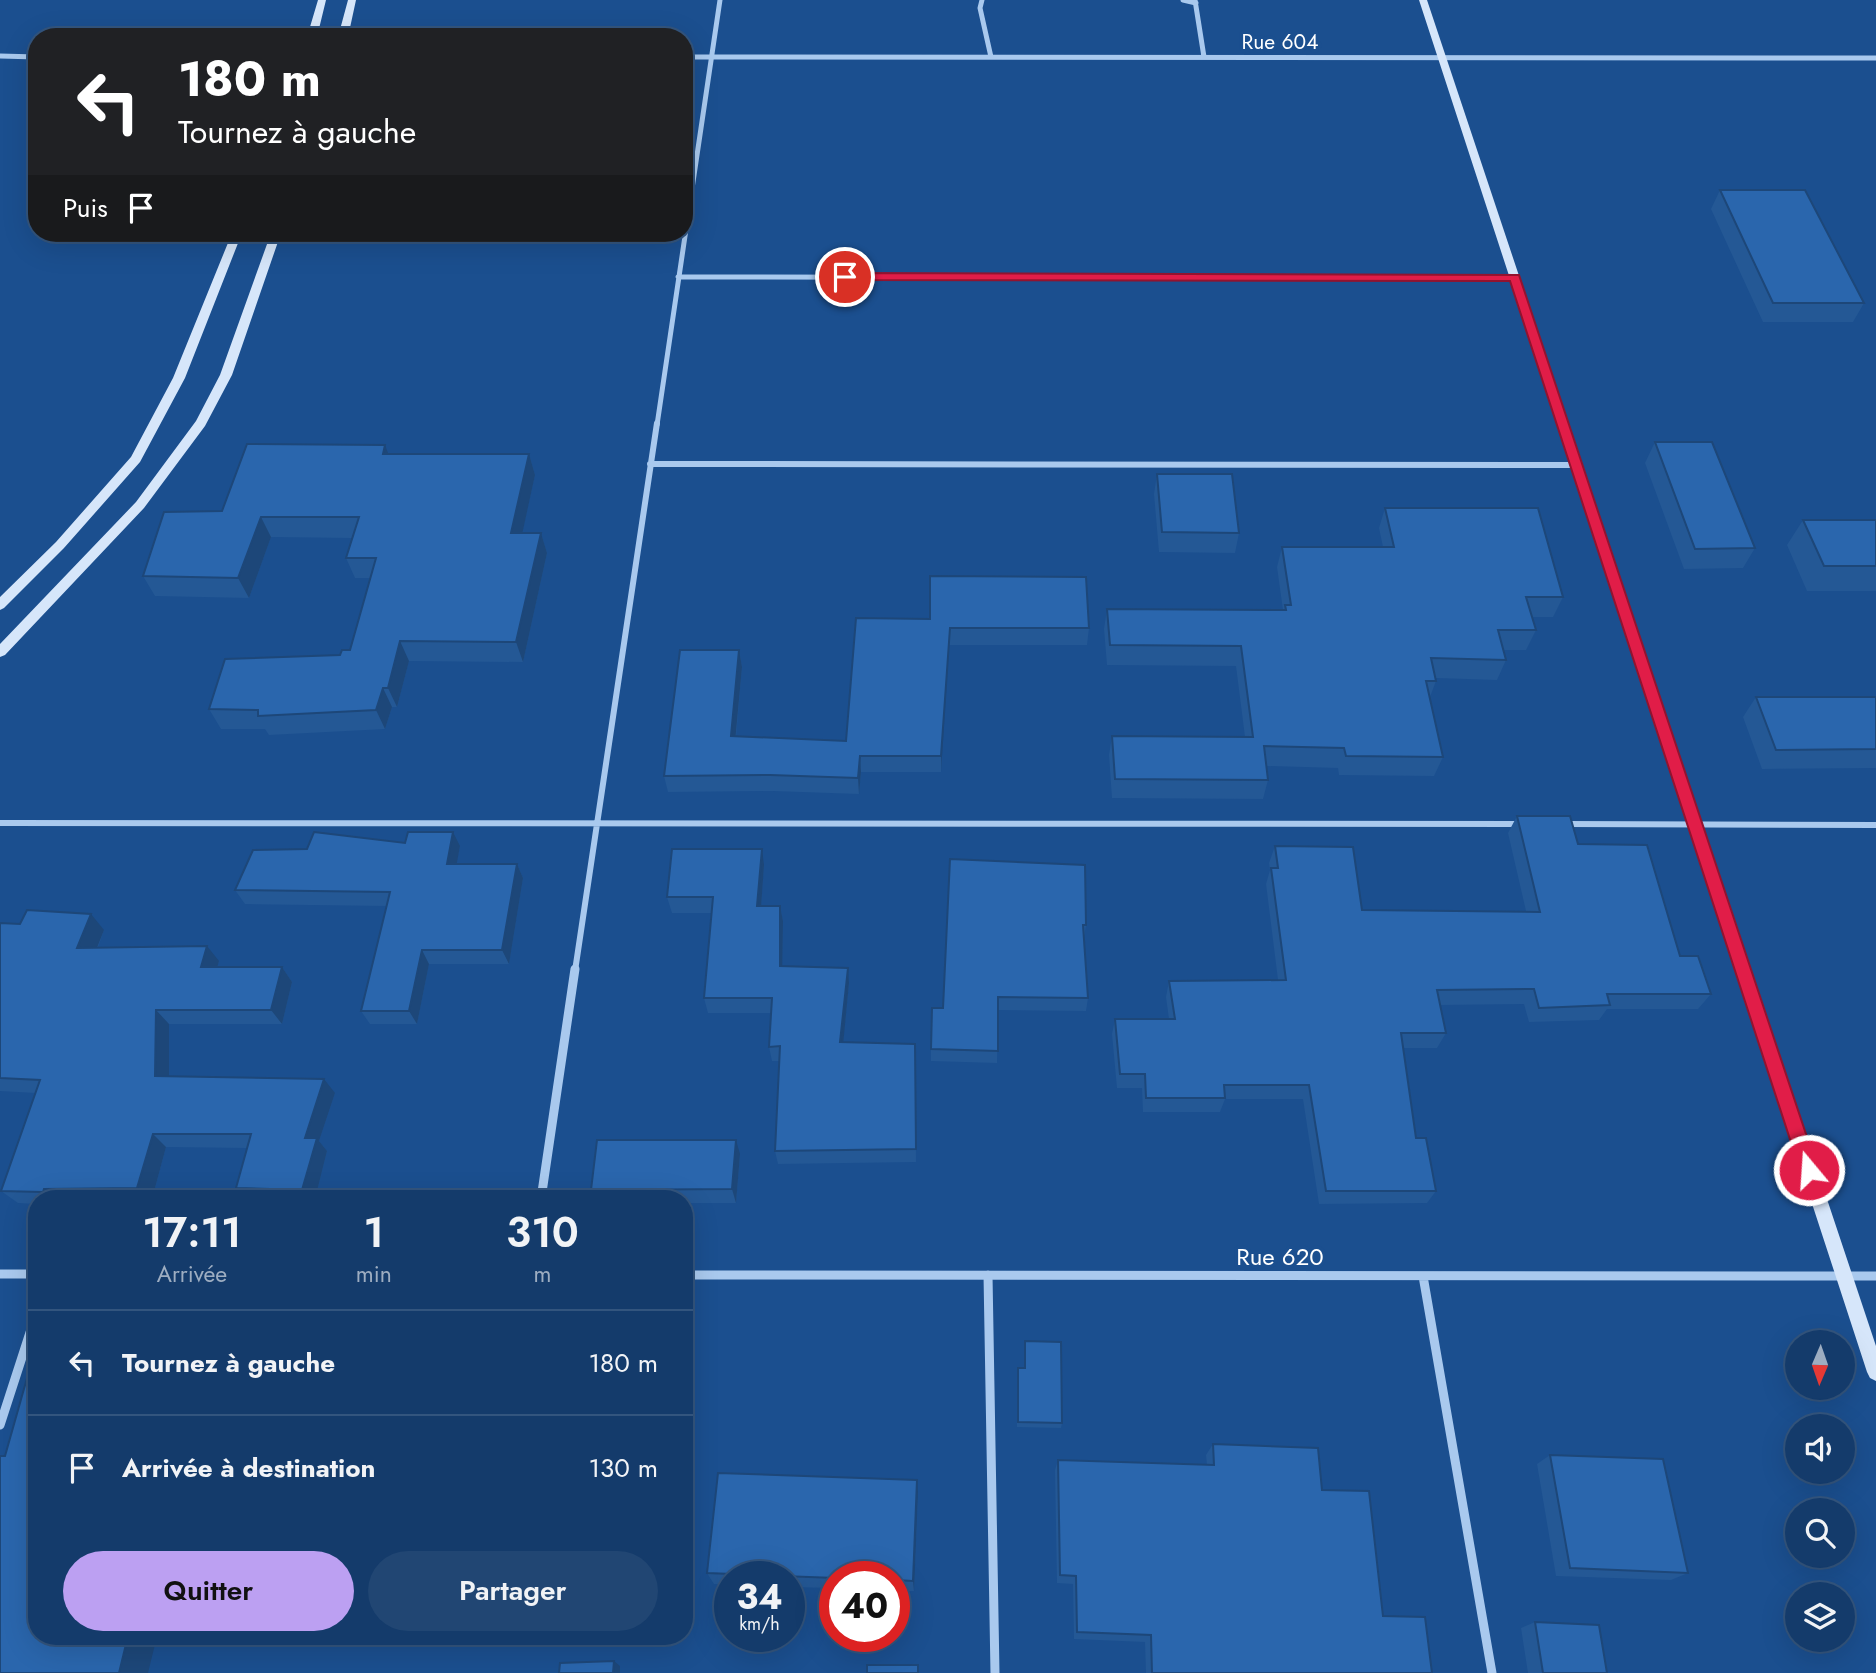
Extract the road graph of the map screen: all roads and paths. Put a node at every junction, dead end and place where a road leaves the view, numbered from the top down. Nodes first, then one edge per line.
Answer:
1 (322, 0) edge
2 (352, 0) edge
3 (720, 0) edge
4 (982, 0) edge
5 (1183, 0) edge
6 (1423, 0) edge
7 (1195, 2) edge
8 (314, 28) edge
9 (345, 28) edge
10 (0, 57) edge
11 (28, 57) edge
12 (693, 57) edge
13 (711, 57) junction
14 (991, 57) junction
15 (1205, 57) junction
16 (1442, 57) junction
17 (1876, 58) edge
18 (693, 177) edge
19 (233, 242) edge
20 (273, 242) edge
21 (683, 242) edge
22 (678, 277) junction
23 (1515, 278) junction
24 (650, 464) junction
25 (1577, 465) junction
26 (0, 605) edge
27 (0, 652) edge
28 (0, 823) edge
29 (597, 823) junction
30 (1528, 824) edge
31 (1556, 824) edge
32 (1695, 824) junction
33 (1876, 825) edge
34 (542, 1190) edge
35 (0, 1274) edge
36 (28, 1274) edge
37 (693, 1275) edge
38 (988, 1275) junction
39 (1423, 1276) junction
40 (1844, 1276) junction
41 (1876, 1276) edge
42 (28, 1339) edge
43 (1876, 1372) edge
44 (0, 1425) edge
45 (995, 1673) edge
46 (1492, 1673) edge

1 - 8 street
2 - 9 street
3 - 13 street
4 - 14 street
5 - 7 street
6 - 16 street
7 - 15 street
10 - 11 street
12 - 13 street, Rue 604
13 - 14 street, Rue 604
13 - 18 street
14 - 15 street, Rue 604
15 - 16 street, Rue 604
16 - 17 street, Rue 604
16 - 23 street
19 - 26 street
20 - 27 street
21 - 22 street
22 - 23 street
22 - 24 street
23 - 25 street
24 - 25 street
24 - 29 street
25 - 32 street
28 - 29 street
29 - 30 street
29 - 34 street
31 - 32 street
32 - 33 street
32 - 40 street
35 - 36 street
37 - 38 street, Rue 620
38 - 39 street, Rue 620
38 - 45 street
39 - 40 street, Rue 620
39 - 46 street
40 - 41 street, Rue 620
40 - 43 street
42 - 44 street

